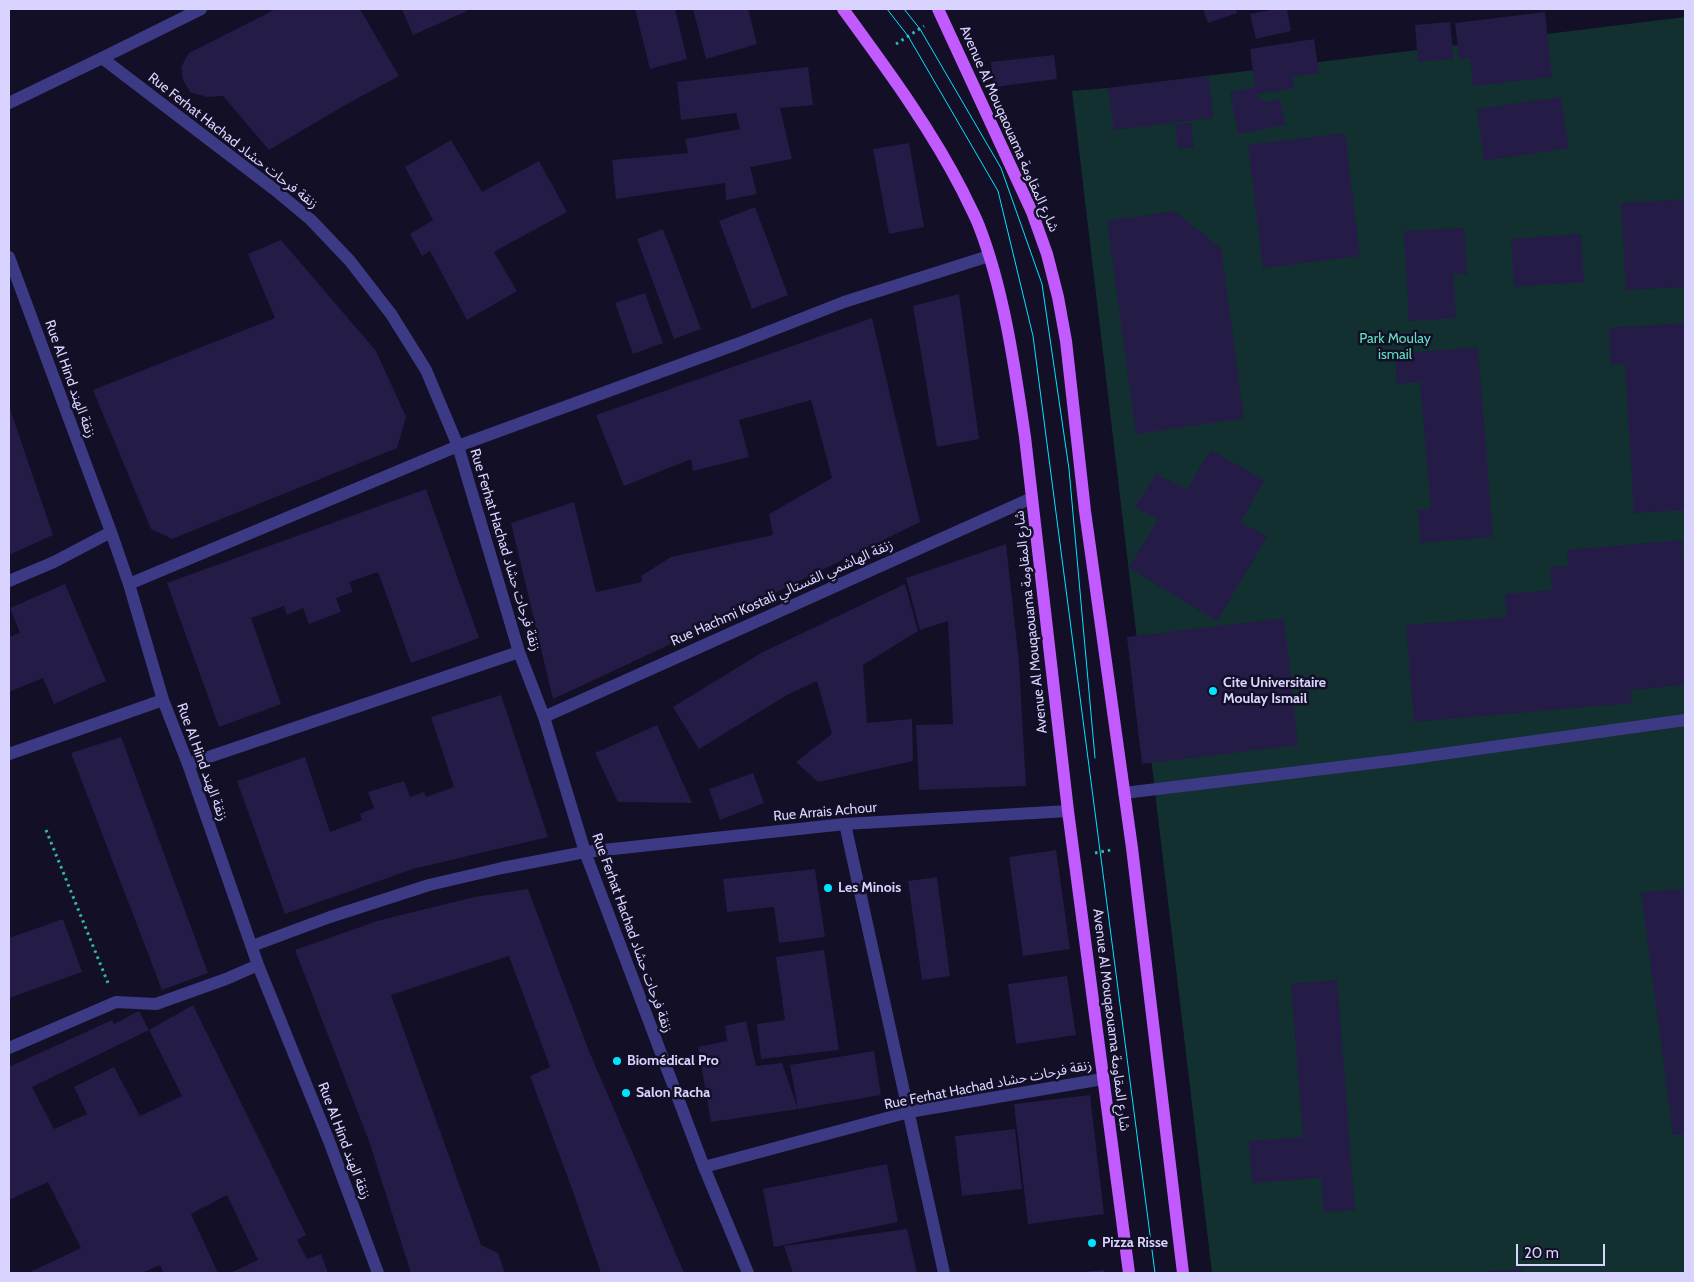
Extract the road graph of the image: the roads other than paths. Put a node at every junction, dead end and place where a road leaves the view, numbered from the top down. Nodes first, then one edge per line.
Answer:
1 (201, 9) edge
2 (843, 9) edge
3 (940, 12) edge
4 (102, 58) junction
5 (9, 103) edge
6 (989, 256) junction
7 (9, 257) edge
8 (458, 446) junction
9 (1032, 498) junction
10 (111, 532) junction
11 (9, 581) edge
12 (129, 584) junction
13 (519, 652) junction
14 (163, 700) junction
15 (544, 717) junction
16 (1685, 720) edge
17 (9, 754) edge
18 (188, 764) junction
19 (1124, 793) junction
20 (1068, 811) junction
21 (844, 824) junction
22 (585, 852) junction
23 (252, 946) junction
24 (258, 965) junction
25 (9, 1048) edge
26 (1103, 1079) junction
27 (909, 1112) junction
28 (704, 1167) junction
29 (378, 1273) edge
30 (748, 1273) edge
31 (944, 1273) edge
32 (1129, 1273) edge
33 (1183, 1273) edge

1 - 4 street
2 - 6 main road, Avenue Al Mouqaouama شارع المقاومة
3 - 19 main road, Avenue Al Mouqaouama شارع المقاومة
4 - 5 street
4 - 8 street, Rue Ferhat Hachad زنقة فرحات حشاد
6 - 8 street
6 - 9 main road, Avenue Al Mouqaouama شارع المقاومة
7 - 10 street, Rue Al Hind زنقة الهند
8 - 12 street
8 - 13 street, Rue Ferhat Hachad زنقة فرحات حشاد
9 - 15 street, Rue Hachmi Kostali زنقة الهاشمي القستالي
9 - 20 main road, Avenue Al Mouqaouama شارع المقاومة
10 - 11 street
10 - 12 street, Rue Al Hind زنقة الهند
12 - 14 street, Rue Al Hind زنقة الهند
13 - 15 street, Rue Ferhat Hachad زنقة فرحات حشاد
13 - 18 street
14 - 17 street
14 - 18 street, Rue Al Hind زنقة الهند
15 - 22 street, Rue Ferhat Hachad زنقة فرحات حشاد
16 - 19 street
18 - 23 street, Rue Al Hind زنقة الهند
19 - 33 main road, Avenue Al Mouqaouama شارع المقاومة
20 - 21 street, Rue Arrais Achour
20 - 26 main road, Avenue Al Mouqaouama شارع المقاومة
21 - 22 street, Rue Arrais Achour
21 - 27 street
22 - 23 street, Rue Arrais Achour
22 - 28 street, Rue Ferhat Hachad زنقة فرحات حشاد
23 - 24 street, Rue Al Hind زنقة الهند
24 - 25 street
24 - 29 street, Rue Al Hind زنقة الهند
26 - 27 street, Rue Ferhat Hachad زنقة فرحات حشاد
26 - 32 main road, Avenue Al Mouqaouama شارع المقاومة
27 - 28 street, Rue Ferhat Hachad زنقة فرحات حشاد
27 - 31 street
28 - 30 street, Rue Ferhat Hachad زنقة فرحات حشاد

